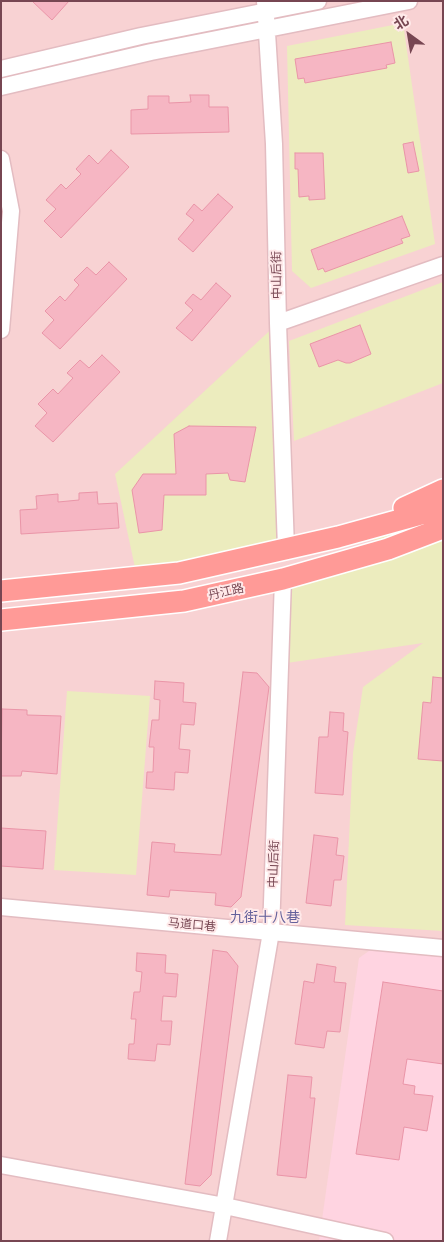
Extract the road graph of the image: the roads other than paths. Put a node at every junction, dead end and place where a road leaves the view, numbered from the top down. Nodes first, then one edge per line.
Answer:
1 (318, 1) edge
2 (409, 1) edge
3 (265, 6) edge
4 (268, 29) junction
5 (1, 69) edge
6 (1, 87) edge
7 (1, 159) edge
8 (443, 265) edge
9 (278, 324) junction
10 (1, 330) edge
11 (443, 490) edge
12 (443, 508) edge
13 (443, 528) edge
14 (361, 530) junction
15 (443, 542) edge
16 (286, 548) junction
17 (388, 549) junction
18 (283, 579) junction
19 (1, 591) edge
20 (1, 620) edge
21 (1, 907) edge
22 (271, 932) junction
23 (443, 948) edge
24 (1, 1165) edge
25 (225, 1206) junction
26 (218, 1241) edge
27 (385, 1241) edge

1 - 3 street
2 - 4 street
3 - 4 street, 中山后街
3 - 5 street
4 - 6 street
4 - 9 street, 中山后街
7 - 10 street
8 - 9 street
9 - 16 street, 中山后街
11 - 14 main road
12 - 14 main road
13 - 17 main road, 丹江路
14 - 16 main road
15 - 17 main road
16 - 19 main road
17 - 18 main road, 丹江路
18 - 20 main road, 丹江路
18 - 22 street, 中山后街
21 - 22 street, 马道口巷
22 - 23 street, 马道口巷
22 - 25 street, 中山后街
24 - 25 street
25 - 26 street, 中山后街
25 - 27 street

